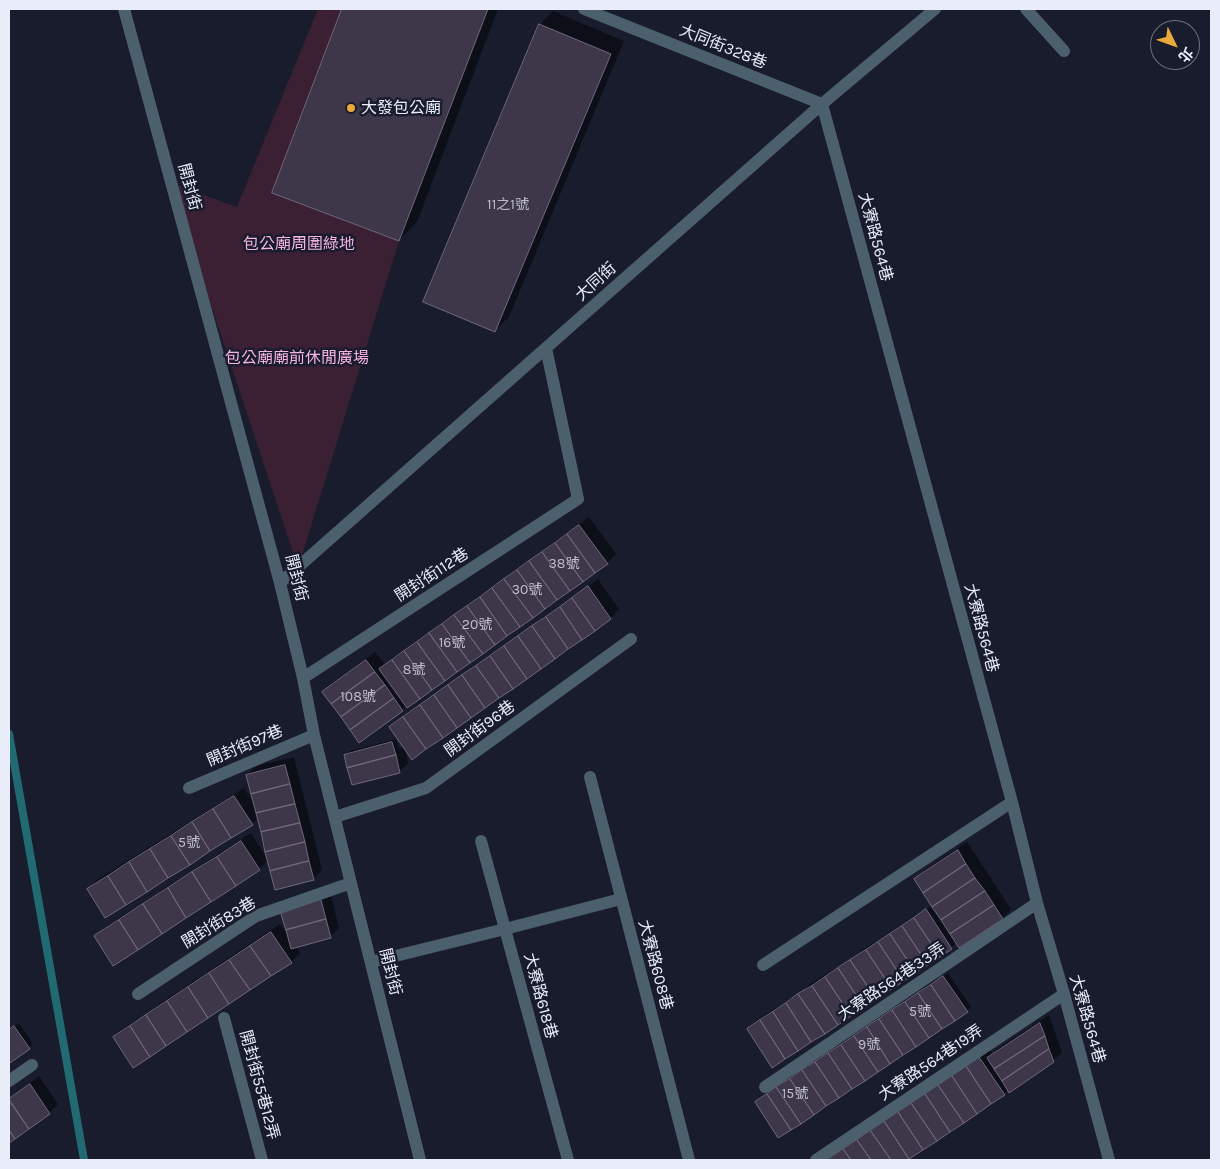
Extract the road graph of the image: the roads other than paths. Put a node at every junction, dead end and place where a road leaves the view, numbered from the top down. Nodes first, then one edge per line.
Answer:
1 (124, 9) edge
2 (584, 9) edge
3 (935, 9) edge
4 (1026, 9) edge
5 (1064, 51) dead end
6 (822, 104) junction
7 (546, 348) junction
8 (280, 583) junction
9 (631, 639) dead end
10 (303, 678) junction
11 (314, 735) junction
12 (590, 778) dead end
13 (189, 788) dead end
14 (1012, 802) junction
15 (335, 818) junction
16 (481, 841) dead end
17 (351, 883) junction
18 (621, 899) junction
19 (1037, 903) junction
20 (505, 929) junction
21 (371, 962) junction
22 (763, 965) dead end
23 (138, 994) dead end
24 (1064, 994) junction
25 (224, 1018) dead end
26 (32, 1065) dead end
27 (9, 1081) edge
28 (765, 1087) dead end
29 (262, 1160) edge
30 (419, 1160) edge
31 (568, 1160) edge
32 (689, 1160) edge
33 (816, 1160) edge
34 (1109, 1160) edge

1 - 8 street, 開封街
2 - 6 street, 大同街328巷
3 - 6 street, 大同街
4 - 5 street
6 - 7 street, 大同街
6 - 14 street, 大寮路564巷
7 - 8 street, 大同街
7 - 10 street, 開封街112巷
8 - 10 street, 開封街
9 - 15 street, 開封街96巷
10 - 11 street, 開封街
11 - 13 street, 開封街97巷
11 - 15 street, 開封街
12 - 18 street, 大寮路608巷
14 - 19 street, 大寮路564巷
14 - 22 street
15 - 17 street, 開封街
16 - 20 street, 大寮路618巷
17 - 21 street, 開封街
17 - 23 street, 開封街83巷
18 - 20 street
18 - 32 street, 大寮路608巷
19 - 24 street, 大寮路564巷
19 - 28 street, 大寮路564巷33弄
20 - 21 street
20 - 31 street, 大寮路618巷
21 - 30 street, 開封街
24 - 33 street, 大寮路564巷19弄
24 - 34 street, 大寮路564巷
25 - 29 street, 開封街55巷12弄
26 - 27 street

